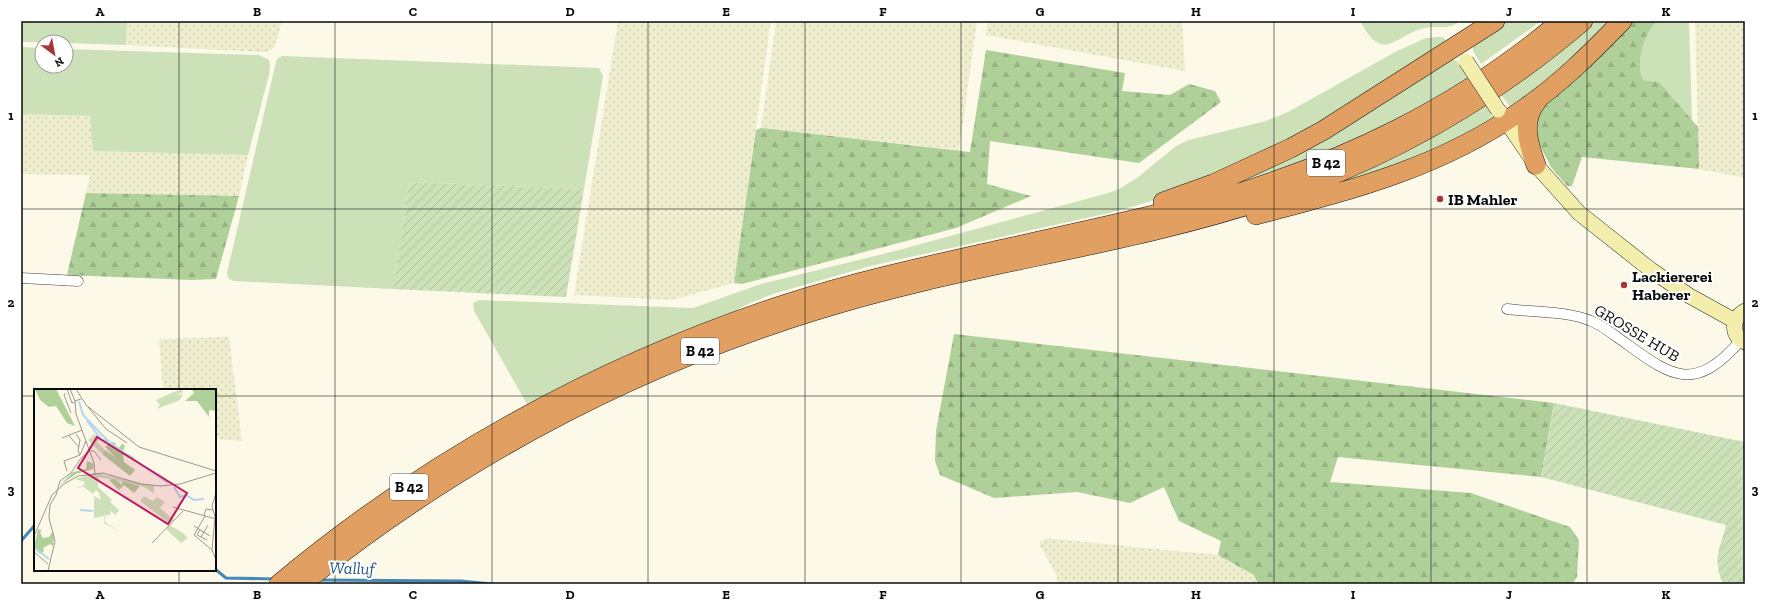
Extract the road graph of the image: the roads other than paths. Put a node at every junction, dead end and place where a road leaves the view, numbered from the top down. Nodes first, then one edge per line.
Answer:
1 (1495, 21) edge
2 (1561, 21) edge
3 (1583, 21) edge
4 (1622, 21) edge
5 (1461, 53) junction
6 (1541, 96) junction
7 (1502, 115) junction
8 (1536, 165) junction
9 (1061, 236) junction
10 (1123, 238) junction
11 (21, 278) edge
12 (78, 281) dead end
13 (1507, 309) dead end
14 (1740, 316) edge
15 (1743, 341) edge
16 (552, 411) junction
17 (279, 584) edge
18 (302, 584) edge

1 - 5 highway
2 - 9 highway, B 42
3 - 10 highway, B 42
4 - 6 highway
5 - 7 main road, bridge
5 - 9 highway
6 - 7 highway
6 - 8 highway
7 - 8 main road
7 - 10 highway
8 - 14 main road
9 - 16 highway, B 42
10 - 16 highway, B 42
11 - 12 street
13 - 15 street, GROSSE HUB
14 - 15 main road
16 - 17 highway, B 42
16 - 18 highway, B 42

